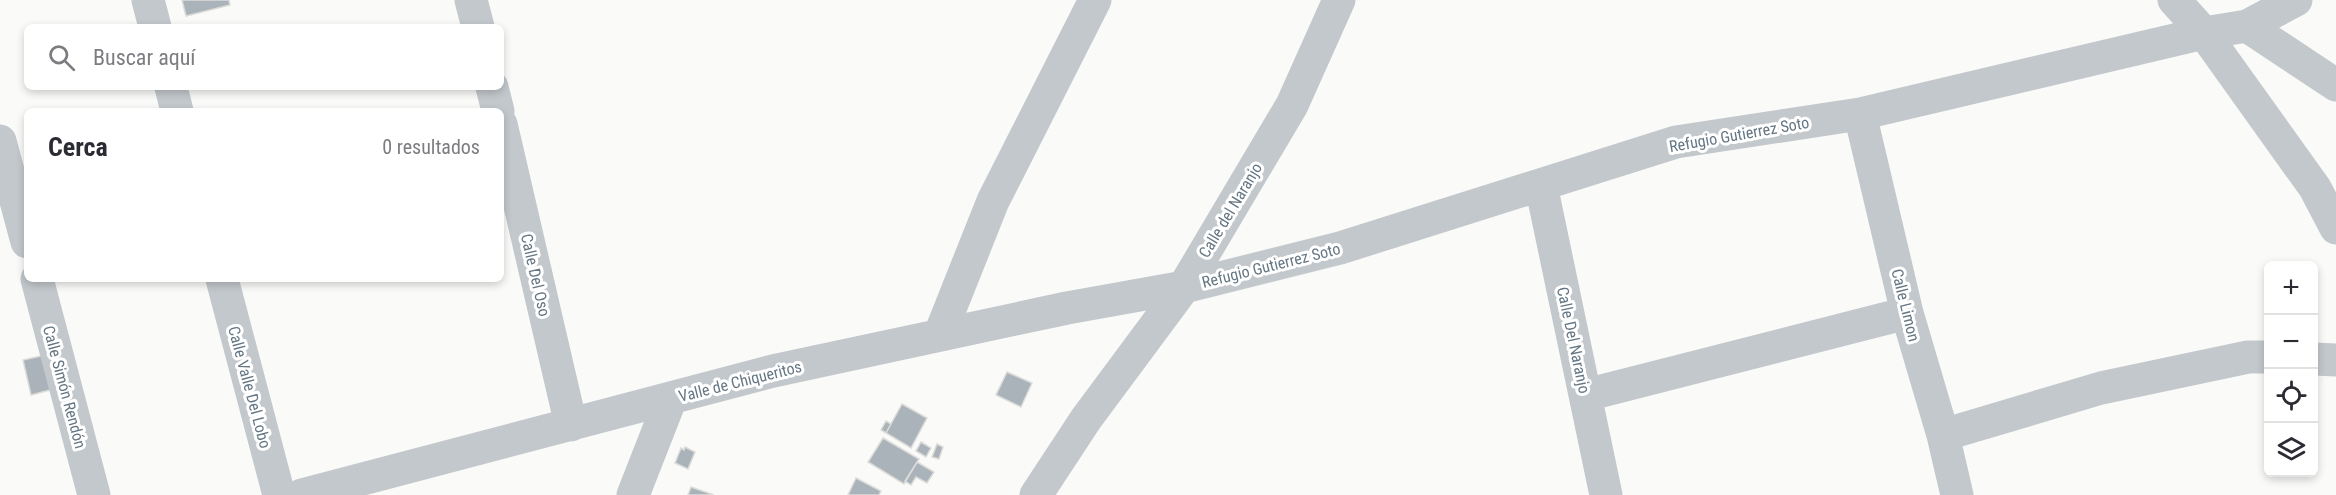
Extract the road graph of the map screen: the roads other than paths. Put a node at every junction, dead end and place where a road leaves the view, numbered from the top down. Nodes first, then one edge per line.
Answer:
1 (148, 0) edge
2 (471, 0) edge
3 (1095, 0) edge
4 (1339, 0) edge
5 (2174, 0) edge
6 (2296, 0) edge
7 (154, 24) edge
8 (477, 24) edge
9 (2247, 26) junction
10 (2204, 33) junction
11 (2336, 85) edge
12 (172, 90) edge
13 (493, 90) edge
14 (176, 108) edge
15 (497, 108) edge
16 (1860, 114) junction
17 (504, 137) edge
18 (0, 141) edge
19 (1541, 185) junction
20 (2336, 228) edge
21 (24, 231) edge
22 (38, 282) edge
23 (223, 282) edge
24 (1184, 287) junction
25 (1907, 313) junction
26 (940, 334) junction
27 (2264, 357) edge
28 (2318, 359) edge
29 (2336, 360) edge
30 (1586, 394) junction
31 (671, 398) junction
32 (571, 425) junction
33 (1942, 435) junction
34 (94, 495) edge
35 (279, 495) edge
36 (302, 495) edge
37 (633, 495) edge
38 (1036, 495) edge
39 (1606, 495) edge
40 (1957, 495) edge

1 - 7 street
2 - 8 street
3 - 26 street
4 - 24 street, Calle del Naranjo
5 - 10 street
6 - 9 street, Refugio Gutierrez Soto
9 - 10 street, Refugio Gutierrez Soto
9 - 11 street
10 - 16 street, Refugio Gutierrez Soto
10 - 20 street
12 - 14 street
13 - 15 street
16 - 19 street, Refugio Gutierrez Soto
16 - 25 street, Calle Limon
17 - 32 street, Calle Del Oso
18 - 21 street
19 - 24 street, Refugio Gutierrez Soto
19 - 30 street, Calle Del Naranjo
22 - 34 street, Calle Simón Rendón
23 - 35 street, Calle Valle Del Lobo
24 - 26 street, Valle de Chiqueritos
24 - 38 street, Calle del Naranjo
25 - 30 street
25 - 33 street, Calle Limon
26 - 31 street, Valle de Chiqueritos
27 - 33 street
28 - 29 street
30 - 39 street, Calle Del Naranjo
31 - 32 street, Valle de Chiqueritos
31 - 37 street
32 - 36 street, Valle de Chiqueritos
33 - 40 street, Calle Limon

